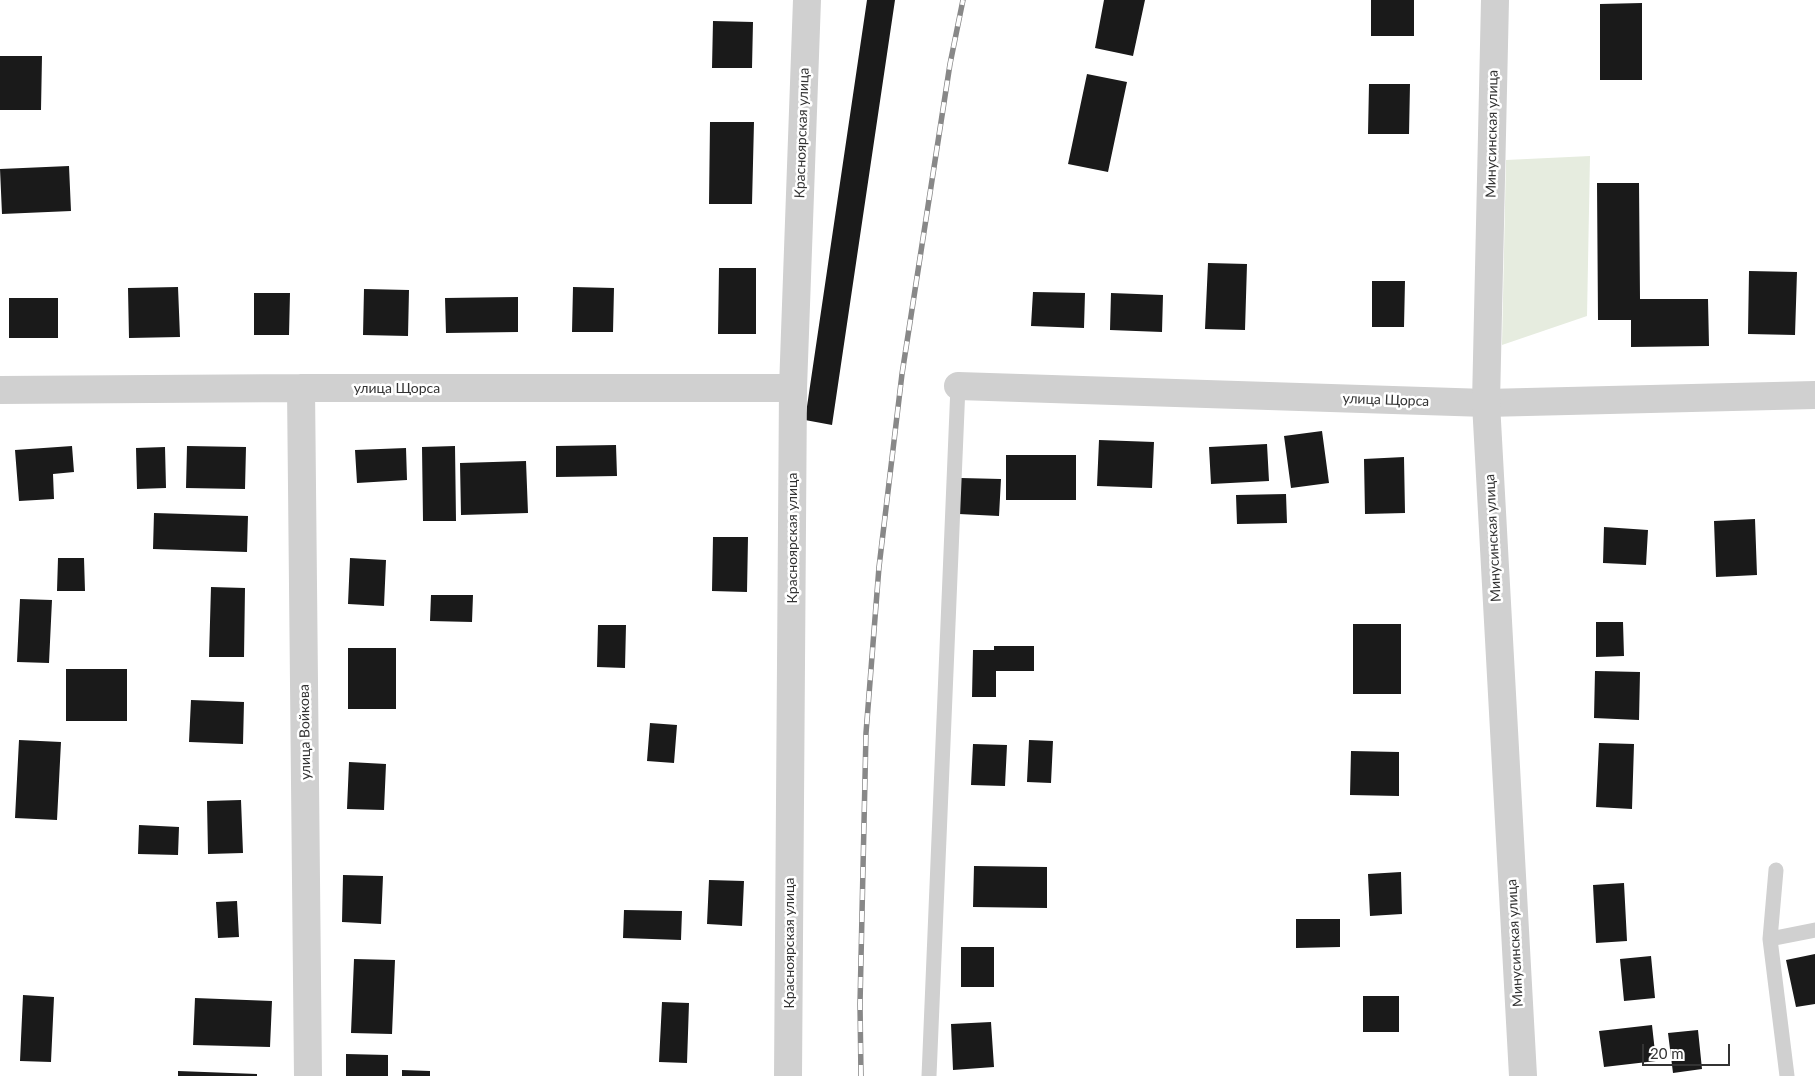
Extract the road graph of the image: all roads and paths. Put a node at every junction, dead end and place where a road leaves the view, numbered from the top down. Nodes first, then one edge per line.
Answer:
1 (807, 0) edge
2 (1495, 0) edge
3 (958, 386) joint
4 (301, 388) junction
5 (794, 388) junction
6 (0, 390) edge
7 (1815, 395) edge
8 (1486, 403) junction
9 (1776, 870) dead end
10 (1815, 930) edge
11 (1770, 939) junction
12 (308, 1076) edge
13 (788, 1076) edge
14 (929, 1076) edge
15 (1523, 1076) edge
16 (1787, 1076) edge

1 - 5 street, Красноярская улица
2 - 8 street, Минусинская улица
3 - 8 street, улица Щорса
3 - 14 lane
4 - 5 street, улица Щорса
4 - 6 street, улица Щорса
4 - 12 street, улица Войкова
5 - 13 street, Красноярская улица
7 - 8 street, улица Щорса
8 - 15 street, Минусинская улица
9 - 11 lane
10 - 11 lane
11 - 16 lane

